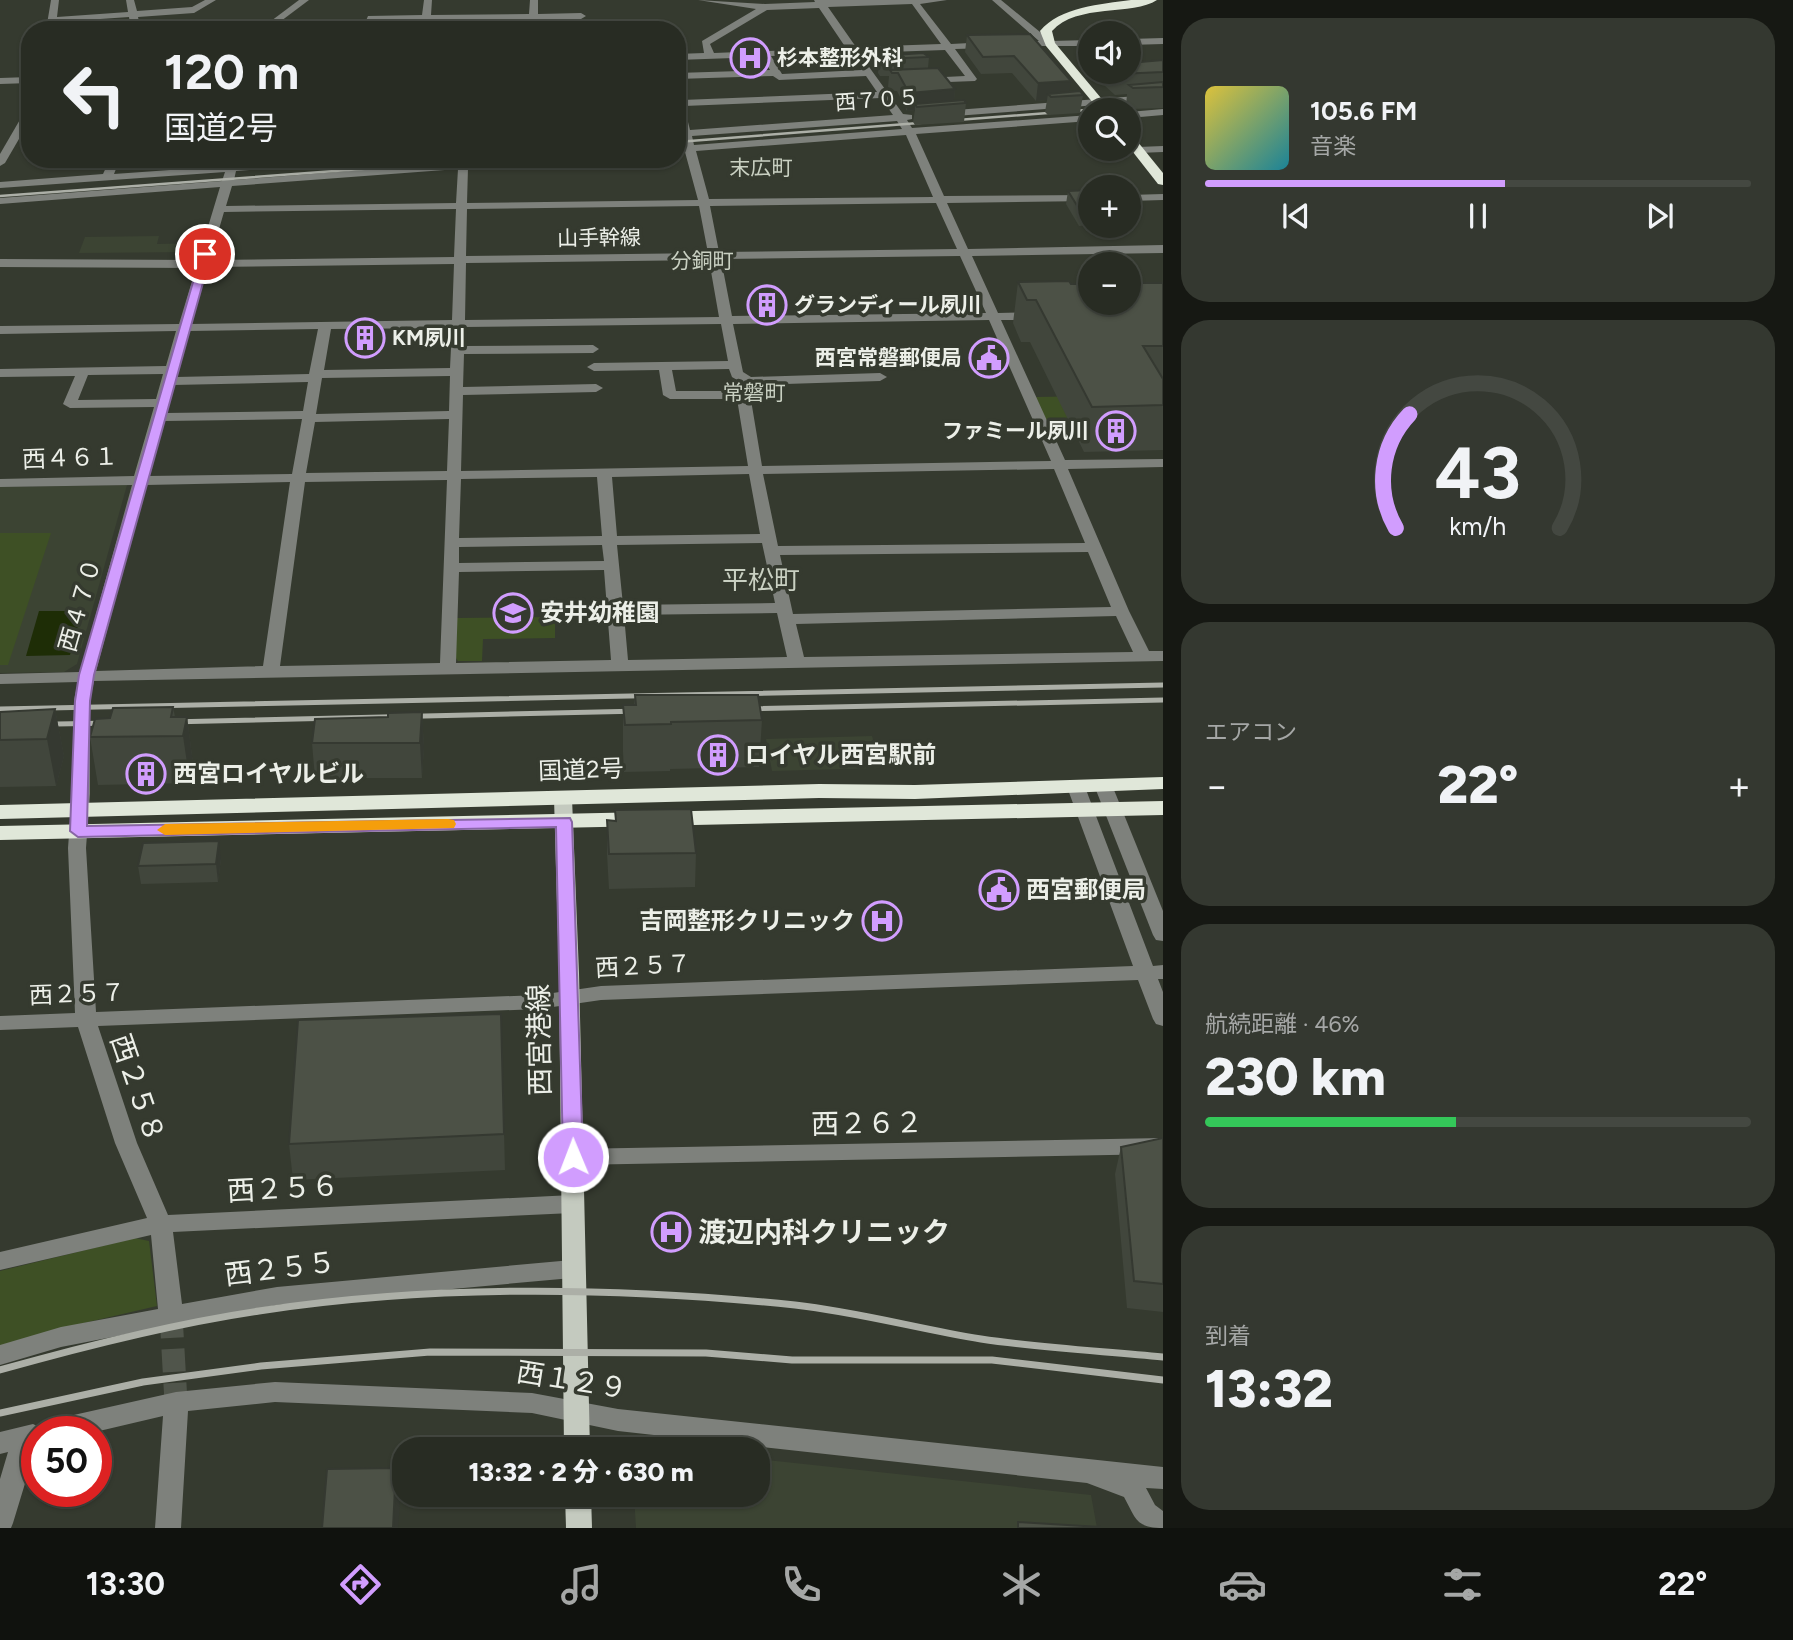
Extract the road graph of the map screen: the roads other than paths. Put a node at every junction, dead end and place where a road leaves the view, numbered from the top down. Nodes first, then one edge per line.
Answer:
1 (55, 0) edge
2 (130, 0) edge
3 (212, 0) edge
4 (305, 0) edge
5 (428, 0) edge
6 (534, 0) edge
7 (702, 0) edge
8 (943, 0) edge
9 (996, 0) edge
10 (1152, 0) edge
11 (914, 1) edge
12 (820, 2) edge
13 (765, 7) junction
14 (133, 14) junction
15 (581, 16) dead end
16 (427, 17) junction
17 (533, 17) junction
18 (462, 18) junction
19 (52, 21) edge
20 (81, 21) edge
21 (134, 21) edge
22 (276, 21) edge
23 (370, 21) edge
24 (426, 21) edge
25 (462, 21) edge
26 (533, 21) edge
27 (1163, 41) edge
28 (1141, 42) edge
29 (1078, 43) edge
30 (1050, 44) junction
31 (948, 47) junction
32 (855, 50) junction
33 (765, 54) junction
34 (710, 55) junction
35 (686, 56) edge
36 (776, 74) junction
37 (686, 76) edge
38 (872, 78) junction
39 (21, 80) edge
40 (0, 81) edge
41 (916, 81) edge
42 (889, 82) edge
43 (883, 95) junction
44 (1163, 97) edge
45 (1095, 98) edge
46 (1141, 100) edge
47 (686, 101) edge
48 (1078, 107) edge
49 (1163, 112) edge
50 (1141, 114) edge
51 (928, 115) edge
52 (914, 116) edge
53 (900, 117) junction
54 (1078, 119) edge
55 (21, 127) edge
56 (909, 131) junction
57 (686, 134) edge
58 (686, 141) edge
59 (10, 147) edge
60 (686, 148) edge
61 (691, 148) junction
62 (1163, 149) edge
63 (1141, 150) edge
64 (1141, 154) edge
65 (0, 163) edge
66 (111, 168) edge
67 (198, 168) edge
68 (230, 168) edge
69 (438, 168) edge
70 (463, 168) edge
71 (106, 179) junction
72 (1163, 181) edge
73 (0, 185) edge
74 (225, 185) junction
75 (1163, 197) edge
76 (1078, 198) edge
77 (1141, 198) edge
78 (940, 200) junction
79 (0, 201) edge
80 (704, 203) junction
81 (461, 206) junction
82 (219, 209) junction
83 (1163, 249) edge
84 (965, 253) junction
85 (714, 256) junction
86 (460, 259) junction
87 (0, 263) edge
88 (203, 264) junction
89 (0, 270) edge
90 (1044, 316) edge
91 (991, 317) junction
92 (728, 321) junction
93 (458, 324) junction
94 (325, 326) junction
95 (184, 328) junction
96 (0, 330) edge
97 (593, 349) dead end
98 (458, 350) junction
99 (735, 365) junction
100 (665, 366) junction
101 (594, 368) dead end
102 (83, 371) junction
103 (457, 372) junction
104 (0, 373) edge
105 (170, 375) junction
106 (315, 376) junction
107 (880, 377) dead end
108 (748, 381) junction
109 (596, 388) dead end
110 (456, 391) junction
111 (742, 395) junction
112 (161, 410) junction
113 (455, 415) junction
114 (309, 417) junction
115 (1163, 463) edge
116 (1060, 465) junction
117 (756, 470) junction
118 (604, 472) junction
119 (453, 474) junction
120 (298, 478) junction
121 (142, 479) junction
122 (0, 483) edge
123 (610, 541) junction
124 (452, 543) junction
125 (770, 544) junction
126 (1096, 547) junction
127 (613, 565) junction
128 (451, 568) junction
129 (616, 610) junction
130 (1122, 611) junction
131 (785, 613) junction
132 (1163, 656) edge
133 (1144, 657) junction
134 (797, 664) junction
135 (620, 667) junction
136 (448, 668) junction
137 (271, 671) junction
138 (86, 675) junction
139 (0, 679) edge
140 (1163, 783) edge
141 (1103, 785) junction
142 (1076, 787) junction
143 (563, 798) junction
144 (1163, 808) edge
145 (1084, 809) junction
146 (1112, 809) junction
147 (0, 812) edge
148 (79, 821) junction
149 (564, 822) junction
150 (0, 833) edge
151 (1163, 935) edge
152 (1155, 973) edge
153 (569, 998) junction
154 (1163, 1019) edge
155 (86, 1020) junction
156 (0, 1023) edge
157 (1163, 1146) edge
158 (573, 1157) junction
159 (572, 1204) junction
160 (160, 1224) junction
161 (0, 1261) edge
162 (572, 1269) junction
163 (171, 1315) junction
164 (0, 1355) edge
165 (176, 1402) junction
166 (577, 1411) junction
167 (112, 1417) edge
168 (577, 1437) edge
169 (21, 1438) edge
170 (0, 1443) edge
171 (21, 1471) edge
172 (1088, 1472) junction
173 (1163, 1478) edge
174 (578, 1507) edge
175 (0, 1523) edge
176 (1163, 1526) edge
177 (168, 1528) edge
178 (579, 1528) edge

1 - 19 street
2 - 14 street
3 - 14 street
4 - 22 street
5 - 16 street
6 - 17 street
7 - 13 street
8 - 11 street
9 - 30 street
10 - 30 highway
11 - 12 street
11 - 31 street
12 - 13 street
12 - 32 street
13 - 34 street
14 - 20 street
14 - 21 street
15 - 17 street
16 - 18 street
16 - 23 street
16 - 24 street
17 - 18 street
17 - 26 street
18 - 25 street
27 - 28 street
29 - 30 street
30 - 31 street
30 - 45 highway
31 - 32 street
31 - 41 street
32 - 33 street
32 - 38 street
33 - 34 street
33 - 36 street
34 - 35 street
36 - 37 street
36 - 38 street
38 - 42 street
38 - 43 street
39 - 40 street
43 - 47 street
43 - 53 street
44 - 46 street, 西７０５
48 - 51 street, 西７０５
49 - 50 street
52 - 53 street, 西７０５
53 - 56 street
53 - 57 street, 西７０５
54 - 56 street
55 - 59 street
56 - 61 street
56 - 78 street
58 - 61 street
59 - 65 street
60 - 61 street
61 - 80 street
62 - 63 street
64 - 72 highway
66 - 71 street
67 - 71 street
68 - 74 street, 西４７０
69 - 74 street
70 - 81 street
71 - 73 street
74 - 79 street
74 - 82 street, 西４７０
75 - 77 street
76 - 78 street
78 - 80 street
78 - 84 street
80 - 81 street
80 - 85 street
81 - 82 street
81 - 86 street
82 - 88 street, 西４７０
83 - 84 street, 山手幹線
84 - 85 street, 山手幹線
84 - 91 street
85 - 86 street, 山手幹線
85 - 92 street
86 - 88 street, 山手幹線
86 - 93 street
87 - 88 street, 山手幹線
88 - 89 street, 山手幹線
88 - 95 street, 西４７０
90 - 91 street
91 - 92 street
91 - 116 street
92 - 93 street
92 - 99 street
93 - 94 street
93 - 98 street
94 - 95 street
94 - 106 street
95 - 96 street
95 - 105 street, 西４７０
97 - 98 street
98 - 103 street
99 - 100 street
99 - 108 street
100 - 101 street
100 - 111 street
102 - 104 street
102 - 105 street
102 - 112 street
103 - 106 street
103 - 110 street
105 - 106 street
105 - 112 street, 西４７０
106 - 114 street
107 - 108 street
108 - 111 street
109 - 110 street
110 - 113 street
111 - 117 street
112 - 114 street
112 - 121 street, 西４７０
113 - 114 street
113 - 119 street
114 - 120 street
115 - 116 street, 西４６１
116 - 117 street, 西４６１
116 - 126 street
117 - 118 street, 西４６１
117 - 125 street
118 - 119 street, 西４６１
118 - 123 street
119 - 120 street, 西４６１
119 - 124 street
120 - 121 street, 西４６１
120 - 137 street
121 - 122 street, 西４６１
121 - 138 street, 西４７０
123 - 124 street
123 - 125 street
123 - 127 street
124 - 128 street
125 - 126 street
125 - 131 street
126 - 130 street
127 - 128 street
127 - 129 street
128 - 136 street
129 - 131 street
129 - 135 street
130 - 131 street
130 - 133 street
131 - 134 street
132 - 133 street
133 - 134 street
134 - 135 street
135 - 136 street
136 - 137 street
137 - 138 street
138 - 139 street
138 - 148 street, 西４７０
140 - 141 highway, 国道2号
141 - 142 highway, 国道2号
141 - 146 street
142 - 143 highway, 国道2号
142 - 145 street
143 - 148 highway, 国道2号
143 - 149 main road, 西宮港線
144 - 146 highway, 国道2号
145 - 146 highway, 国道2号
145 - 149 highway, 国道2号
145 - 152 street
146 - 151 street
147 - 148 highway, 国道2号
148 - 149 highway, 国道2号
148 - 150 highway, 国道2号
148 - 155 street, 西２５８
149 - 153 main road, 西宮港線
152 - 153 street, 西２５７
152 - 154 street
153 - 155 street, 西２５７
153 - 158 main road, 西宮港線
155 - 156 street, 西２５７
155 - 160 street, 西２５８
157 - 158 street, 西２６２
158 - 159 main road, 西宮港線
159 - 160 street, 西２５６
159 - 162 main road, 西宮港線
160 - 161 street, 西２５６
160 - 163 street, 西２５８
162 - 163 street, 西２５５
162 - 166 main road, 西宮港線
163 - 164 street, 西２５５
165 - 166 street, 西１２９
165 - 167 street, 西１２９
165 - 177 street
166 - 168 main road, 西宮港線
166 - 172 street, 西１２９
169 - 170 street, 西１２９
171 - 175 street
172 - 173 street, 西１２９
172 - 176 street, 西１２９
174 - 178 main road

